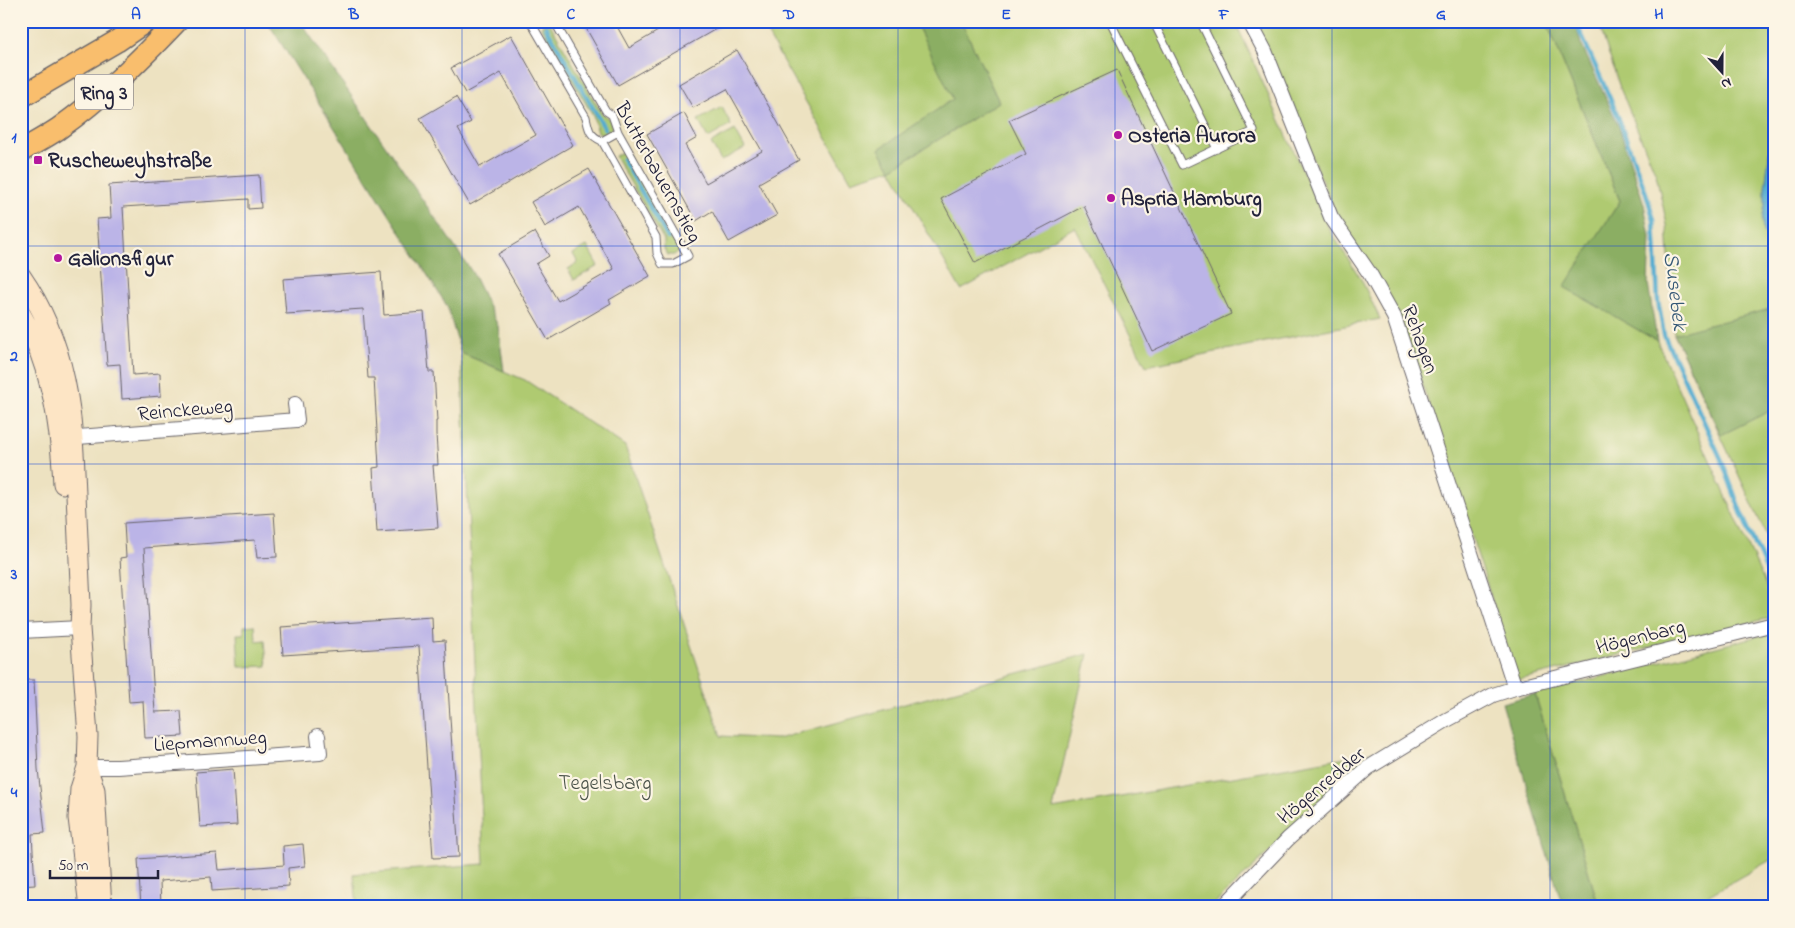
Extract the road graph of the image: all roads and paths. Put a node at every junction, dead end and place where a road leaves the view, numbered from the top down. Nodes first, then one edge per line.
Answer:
1 (146, 21) edge
2 (177, 21) edge
3 (530, 21) edge
4 (554, 21) edge
5 (1110, 21) edge
6 (1153, 21) edge
7 (1200, 21) edge
8 (1249, 21) edge
9 (21, 96) edge
10 (618, 132) junction
11 (602, 141) junction
12 (1216, 149) junction
13 (21, 151) edge
14 (21, 276) edge
15 (21, 314) edge
16 (295, 404) dead end
17 (67, 438) junction
18 (1774, 624) edge
19 (80, 628) junction
20 (21, 631) edge
21 (1515, 688) junction
22 (318, 736) dead end
23 (86, 767) junction
24 (89, 907) edge
25 (102, 907) edge
26 (1223, 907) edge

1 - 9 main road, Ring 3
2 - 13 main road, Ring 3
3 - 11 lane, Butterbauernstieg
4 - 10 lane, Butterbauernstieg
5 - 12 lane
6 - 12 lane
7 - 12 lane
8 - 21 street, Rehagen
10 - 11 lane
10 - 11 lane, Butterbauernstieg
14 - 17 street
15 - 17 street
16 - 17 street, Reinckeweg
17 - 19 street
18 - 21 street, Högenbarg
19 - 20 street
19 - 23 street
21 - 26 street, Högenredder
22 - 23 street, Liepmannweg
23 - 24 street
23 - 25 street

